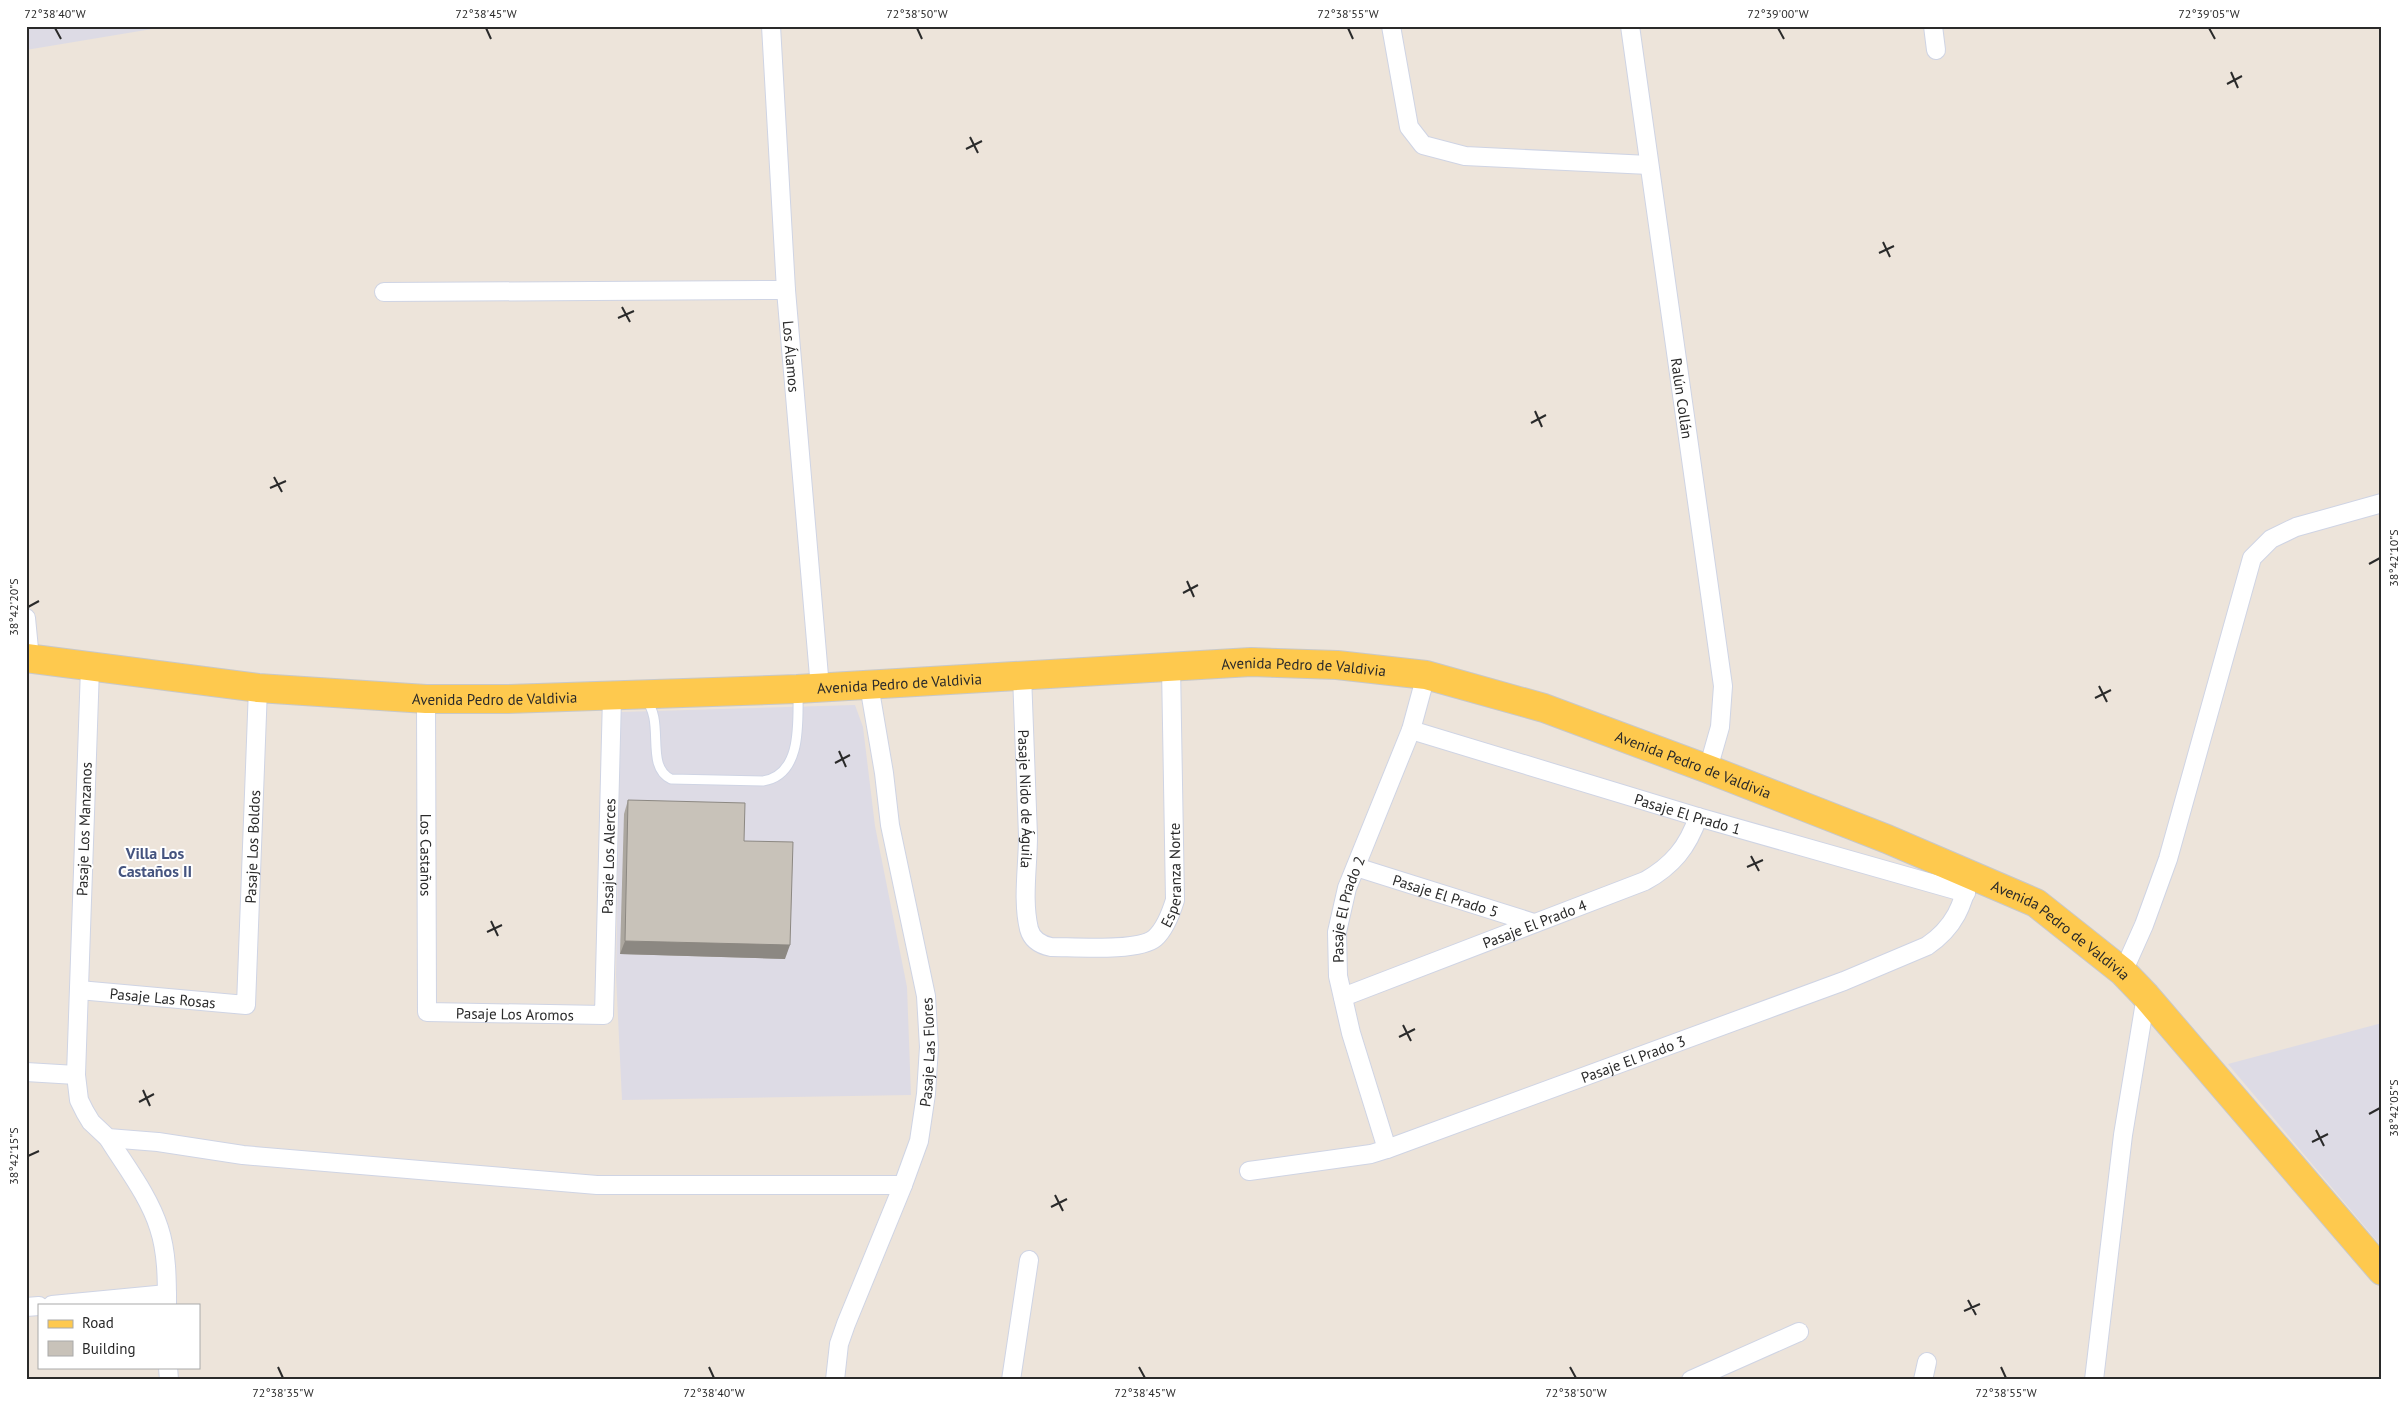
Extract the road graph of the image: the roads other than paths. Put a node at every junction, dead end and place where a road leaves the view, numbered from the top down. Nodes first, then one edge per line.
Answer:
1 (771, 26) edge
2 (1391, 26) edge
3 (1630, 26) edge
4 (1933, 26) edge
5 (1936, 50) dead end
6 (1649, 165) junction
7 (786, 290) junction
8 (384, 292) dead end
9 (2382, 503) edge
10 (26, 618) edge
11 (28, 659) edge
12 (1171, 666) junction
13 (90, 668) junction
14 (1022, 675) junction
15 (1426, 675) junction
16 (869, 685) junction
17 (258, 688) junction
18 (808, 688) junction
19 (641, 696) junction
20 (612, 697) junction
21 (426, 699) junction
22 (1411, 730) junction
23 (1708, 769) junction
24 (1698, 817) junction
25 (1356, 867) junction
26 (1968, 884) junction
27 (1028, 922) joint
28 (1534, 923) junction
29 (2123, 972) junction
30 (79, 990) junction
31 (2146, 996) junction
32 (1343, 997) junction
33 (246, 1005) joint
34 (427, 1012) joint
35 (604, 1015) joint
36 (26, 1072) edge
37 (76, 1074) junction
38 (108, 1138) junction
39 (1387, 1149) junction
40 (1249, 1171) dead end
41 (904, 1185) junction
42 (1029, 1260) dead end
43 (2382, 1271) edge
44 (167, 1299) edge
45 (71, 1304) edge
46 (1799, 1332) dead end
47 (1927, 1362) dead end
48 (835, 1380) edge
49 (1011, 1380) edge
50 (1691, 1380) edge
51 (1923, 1380) edge
52 (2094, 1380) edge

1 - 7 street, Los Álamos
2 - 6 street
3 - 6 street, Ralún Collán
4 - 5 street
6 - 23 street, Ralún Collán
7 - 8 street
7 - 18 street, Los Álamos
9 - 29 street
10 - 11 street
11 - 13 main road, Avenida Pedro de Valdivia
12 - 14 main road, Avenida Pedro de Valdivia
12 - 15 main road, Avenida Pedro de Valdivia
12 - 27 street, Esperanza Norte
13 - 17 main road, Avenida Pedro de Valdivia
13 - 30 street, Pasaje Los Manzanos
14 - 16 main road, Avenida Pedro de Valdivia
14 - 27 street, Pasaje Nido de Águila
15 - 22 street, Pasaje El Prado 2
15 - 23 main road, Avenida Pedro de Valdivia
16 - 18 main road, Avenida Pedro de Valdivia
16 - 41 street, Pasaje Las Flores
17 - 21 main road, Avenida Pedro de Valdivia
17 - 33 street, Pasaje Los Boldos
18 - 19 main road, Avenida Pedro de Valdivia
18 - 19 lane
19 - 20 main road, Avenida Pedro de Valdivia
20 - 21 main road, Avenida Pedro de Valdivia
20 - 35 street, Pasaje Los Alerces
21 - 34 street, Los Castaños
22 - 24 street, Pasaje El Prado 1
22 - 25 street, Pasaje El Prado 2
23 - 26 main road, Avenida Pedro de Valdivia
24 - 26 street, Pasaje El Prado 1
24 - 28 street, Pasaje El Prado 4
25 - 28 street, Pasaje El Prado 5
25 - 32 street, Pasaje El Prado 2
26 - 29 main road, Avenida Pedro de Valdivia
26 - 39 street, Pasaje El Prado 3
28 - 32 street, Pasaje El Prado 4
29 - 31 main road, Avenida Pedro de Valdivia
30 - 33 street, Pasaje Las Rosas
30 - 37 street, Pasaje Los Manzanos
31 - 43 main road, Avenida Pedro de Valdivia
31 - 52 street
32 - 39 street, Pasaje El Prado 2
34 - 35 street, Pasaje Los Aromos
36 - 37 street
37 - 38 street, Pasaje Los Manzanos
38 - 41 street
38 - 44 street, Pasaje Los Manzanos
39 - 40 street, Pasaje El Prado 3
41 - 48 street, Pasaje Las Flores
42 - 49 street
44 - 45 street
46 - 50 street
47 - 51 street

